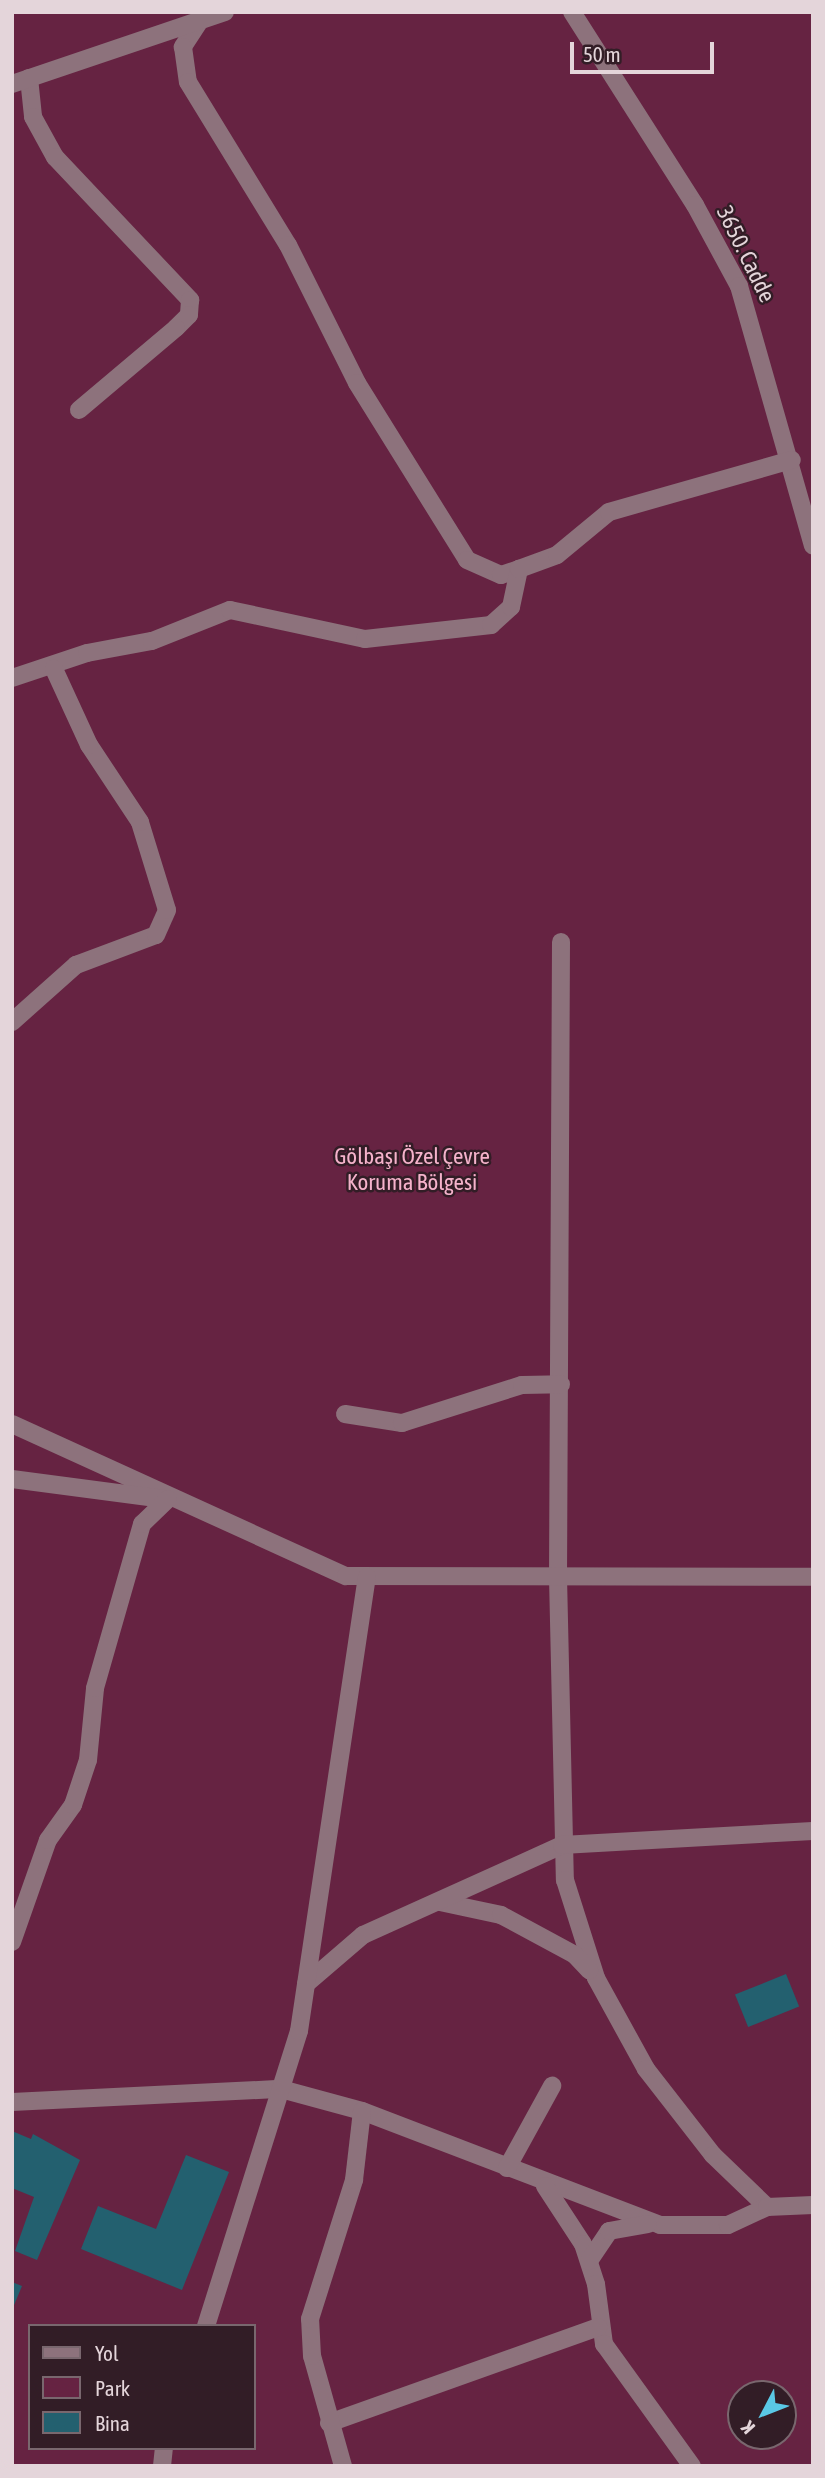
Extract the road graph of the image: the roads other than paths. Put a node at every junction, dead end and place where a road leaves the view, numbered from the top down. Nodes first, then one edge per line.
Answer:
1 (225, 12) edge
2 (572, 12) edge
3 (199, 22) junction
4 (21, 81) edge
5 (79, 410) dead end
6 (792, 460) junction
7 (813, 546) edge
8 (519, 569) junction
9 (54, 669) junction
10 (12, 678) edge
11 (561, 942) dead end
12 (12, 1022) edge
13 (561, 1384) junction
14 (345, 1415) dead end
15 (12, 1424) edge
16 (12, 1479) edge
17 (168, 1499) junction
18 (367, 1577) junction
19 (558, 1577) junction
20 (813, 1577) edge
21 (813, 1831) edge
22 (562, 1844) junction
23 (438, 1902) junction
24 (12, 1942) edge
25 (596, 1978) junction
26 (306, 1984) junction
27 (552, 2086) dead end
28 (281, 2089) junction
29 (12, 2102) edge
30 (362, 2111) junction
31 (507, 2168) junction
32 (545, 2186) junction
33 (813, 2205) edge
34 (767, 2207) junction
35 (660, 2225) junction
36 (589, 2261) junction
37 (207, 2324) edge
38 (598, 2328) junction
39 (329, 2423) junction
40 (343, 2466) edge
41 (692, 2466) edge

1 - 3 street
2 - 6 street, 3650. Cadde
3 - 4 street
3 - 8 street
4 - 5 street
6 - 7 street, 3650. Cadde
6 - 8 street
8 - 9 street
9 - 10 street
9 - 12 street
11 - 13 street
13 - 14 street
13 - 19 street
15 - 17 street
16 - 17 street
17 - 18 street
17 - 24 street
18 - 19 street
18 - 26 street
19 - 20 street
19 - 22 street
21 - 22 street
22 - 23 street
22 - 25 street
23 - 25 street
23 - 26 street
25 - 34 street
26 - 28 street
27 - 31 street
28 - 29 street
28 - 30 street
28 - 37 street
30 - 31 street
30 - 39 street
31 - 32 street
32 - 35 street
32 - 36 street
33 - 34 street
34 - 35 street
35 - 36 street
36 - 38 street
38 - 39 street
38 - 41 street
39 - 40 street

